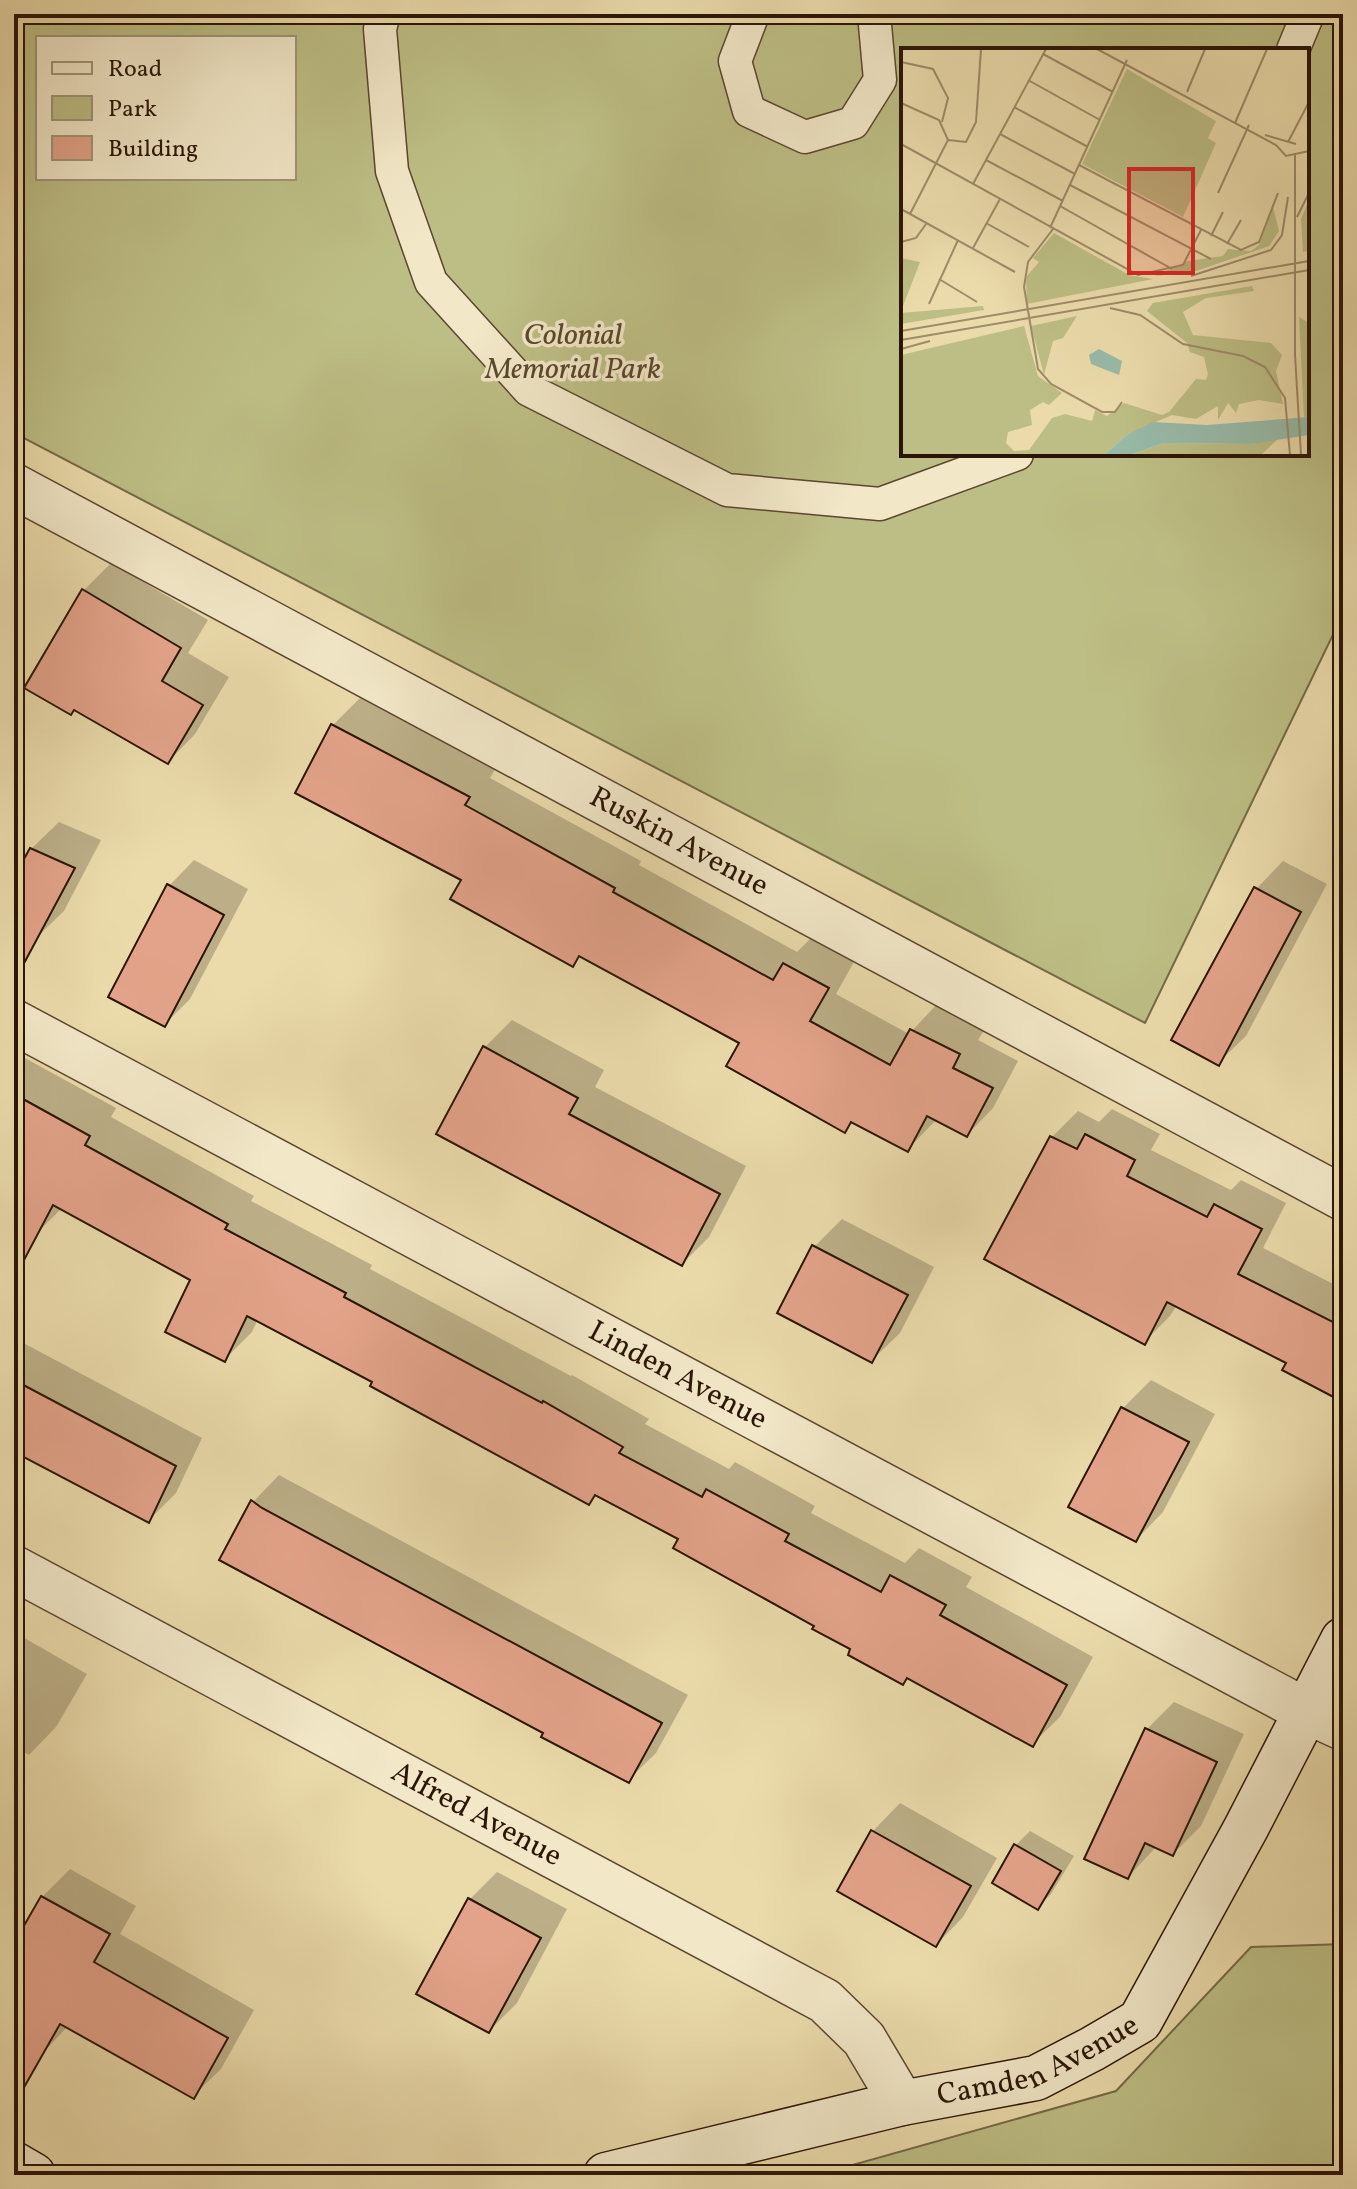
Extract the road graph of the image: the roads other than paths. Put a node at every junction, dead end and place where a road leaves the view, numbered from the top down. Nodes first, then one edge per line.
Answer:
1 (384, 14) edge
2 (753, 14) edge
3 (874, 14) edge
4 (1308, 14) edge
5 (1294, 48) edge
6 (1012, 456) edge
7 (14, 486) edge
8 (14, 1022) edge
9 (1343, 1198) edge
10 (14, 1568) edge
11 (1343, 1640) edge
12 (1324, 1719) edge
13 (902, 2103) junction
14 (14, 2164) edge
15 (33, 2175) edge
16 (606, 2175) edge

1 - 6 lane
2 - 3 lane
4 - 5 lane
7 - 9 street, Ruskin Avenue
8 - 12 street, Linden Avenue
10 - 13 street, Alfred Avenue
11 - 12 street, Camden Avenue
12 - 13 street, Camden Avenue
13 - 16 street, Camden Avenue
14 - 15 street

